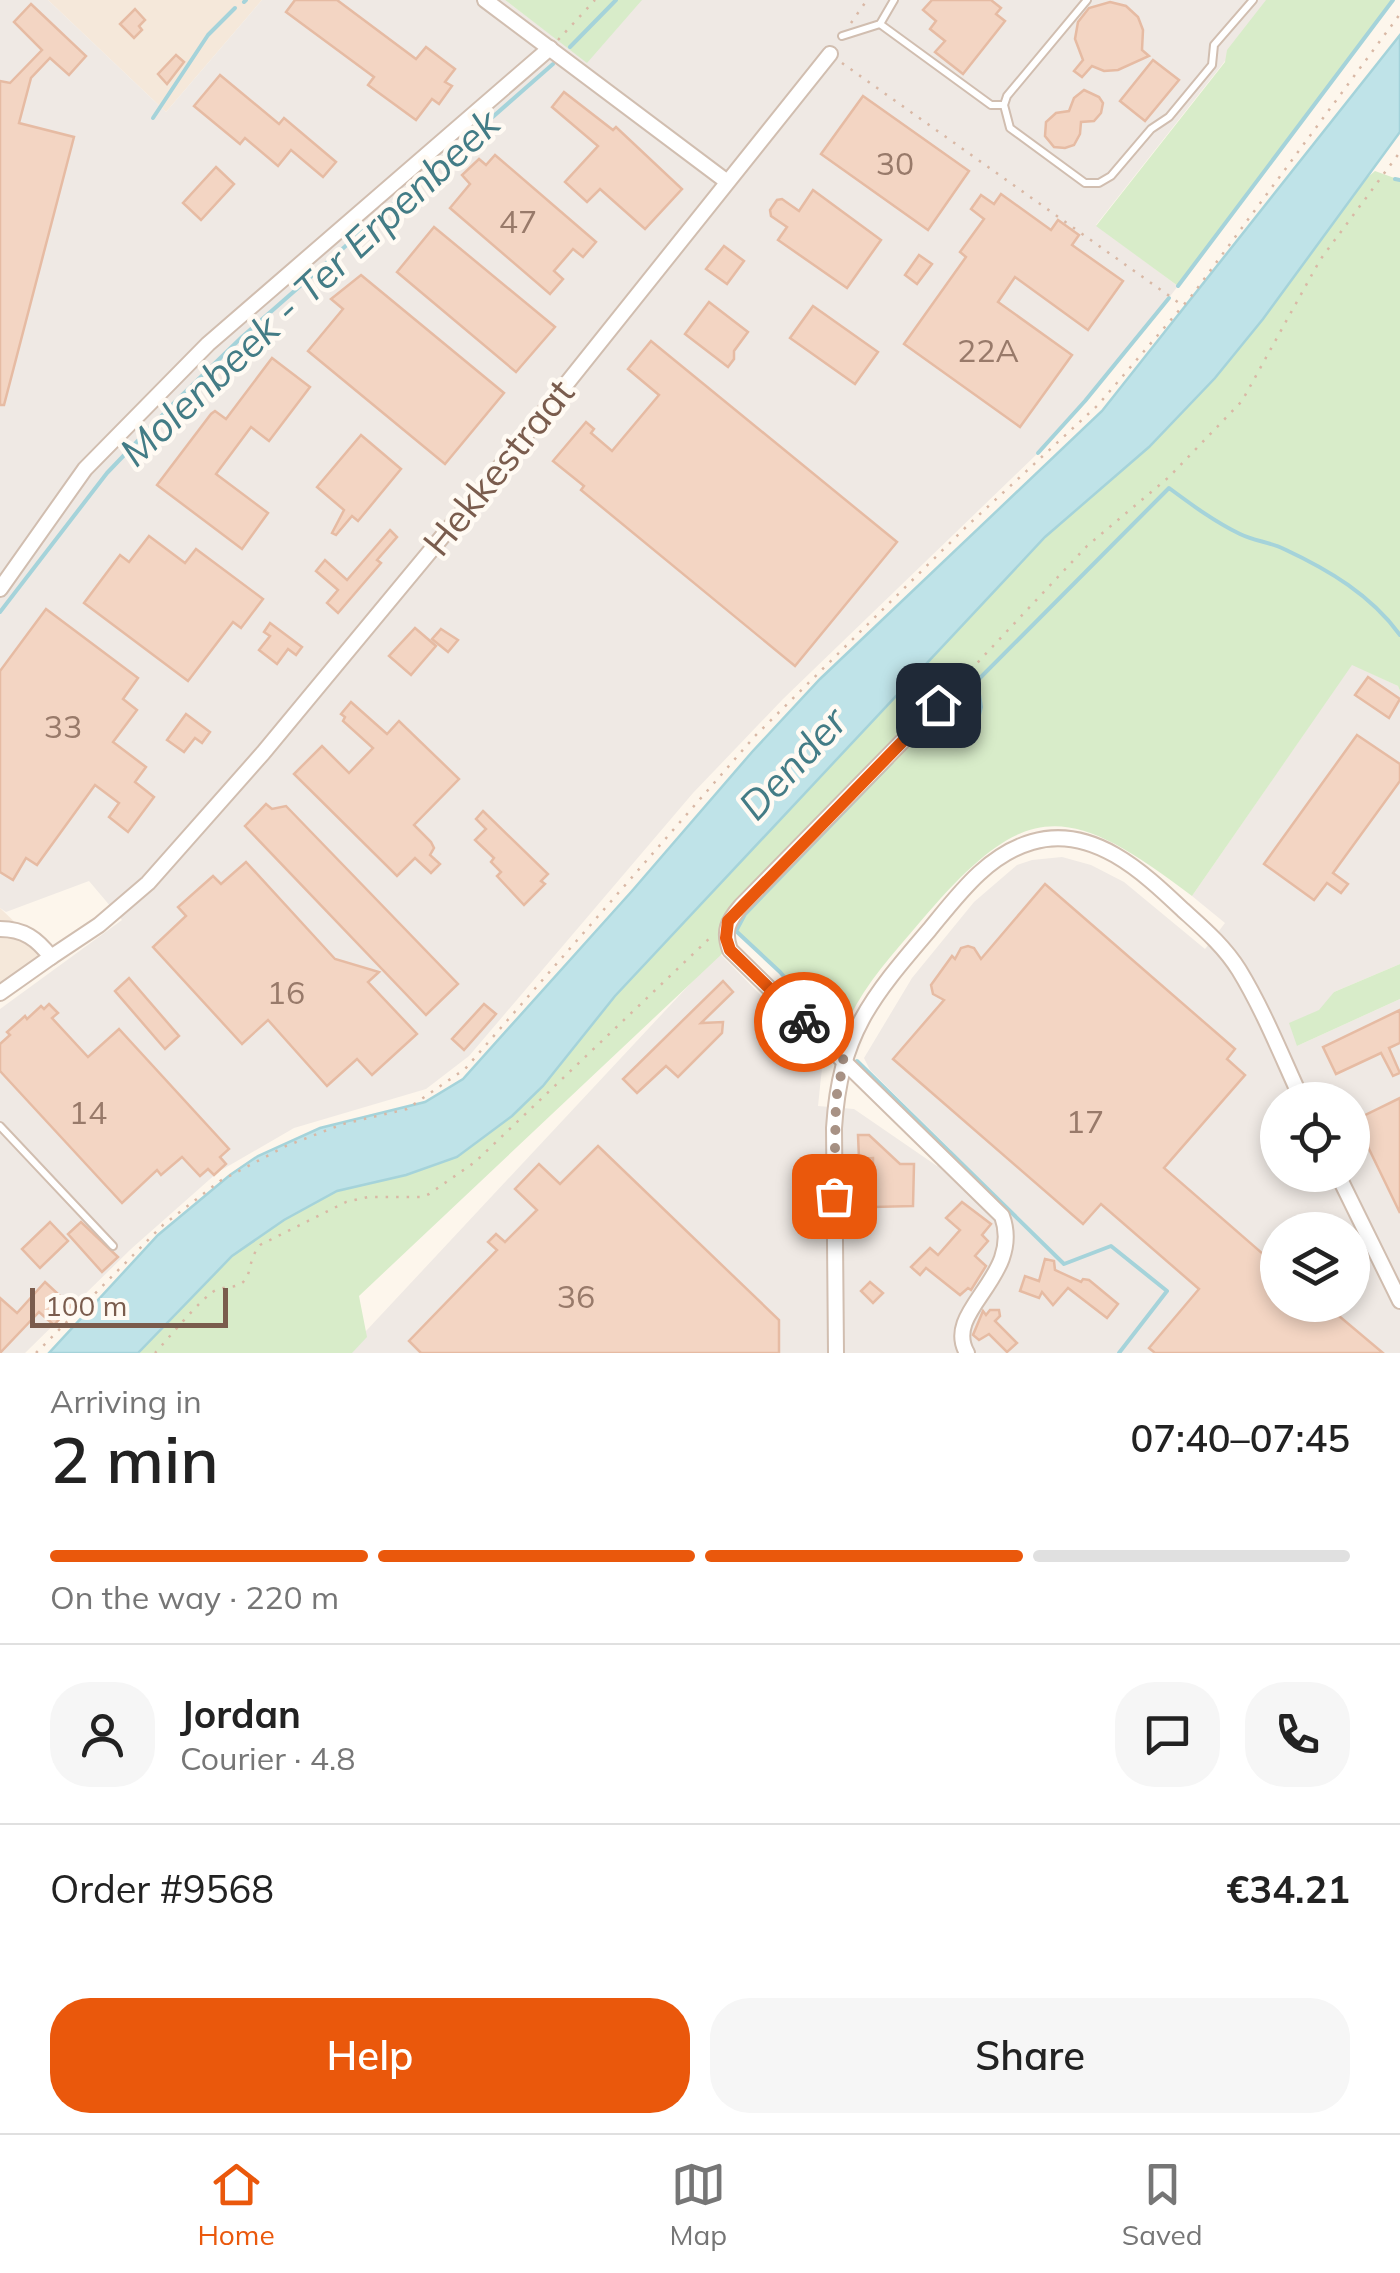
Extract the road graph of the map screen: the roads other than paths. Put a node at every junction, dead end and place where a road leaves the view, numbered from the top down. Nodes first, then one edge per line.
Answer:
1 (486, 0) edge
2 (894, 0) edge
3 (1087, 0) edge
4 (1253, 0) edge
5 (880, 24) junction
6 (842, 36) dead end
7 (550, 48) junction
8 (830, 54) road end
9 (1004, 105) junction
10 (726, 181) junction
11 (0, 589) edge
12 (938, 705) road end
13 (0, 929) edge
14 (51, 957) junction
15 (0, 993) edge
16 (844, 1060) junction
17 (1293, 1082) edge
18 (0, 1126) edge
19 (1346, 1192) edge
20 (113, 1246) dead end
21 (1400, 1301) edge
22 (836, 1353) edge
23 (967, 1353) edge

1 - 7 street
2 - 5 lane
3 - 9 lane
4 - 9 lane
5 - 6 lane
5 - 9 lane
7 - 10 street
7 - 11 street
8 - 10 street, Hekkestraat
10 - 14 street, Hekkestraat
12 - 16 street
13 - 14 street
14 - 15 street, Hekkestraat
16 - 17 street
16 - 22 street
16 - 23 street
18 - 20 lane
19 - 21 street

